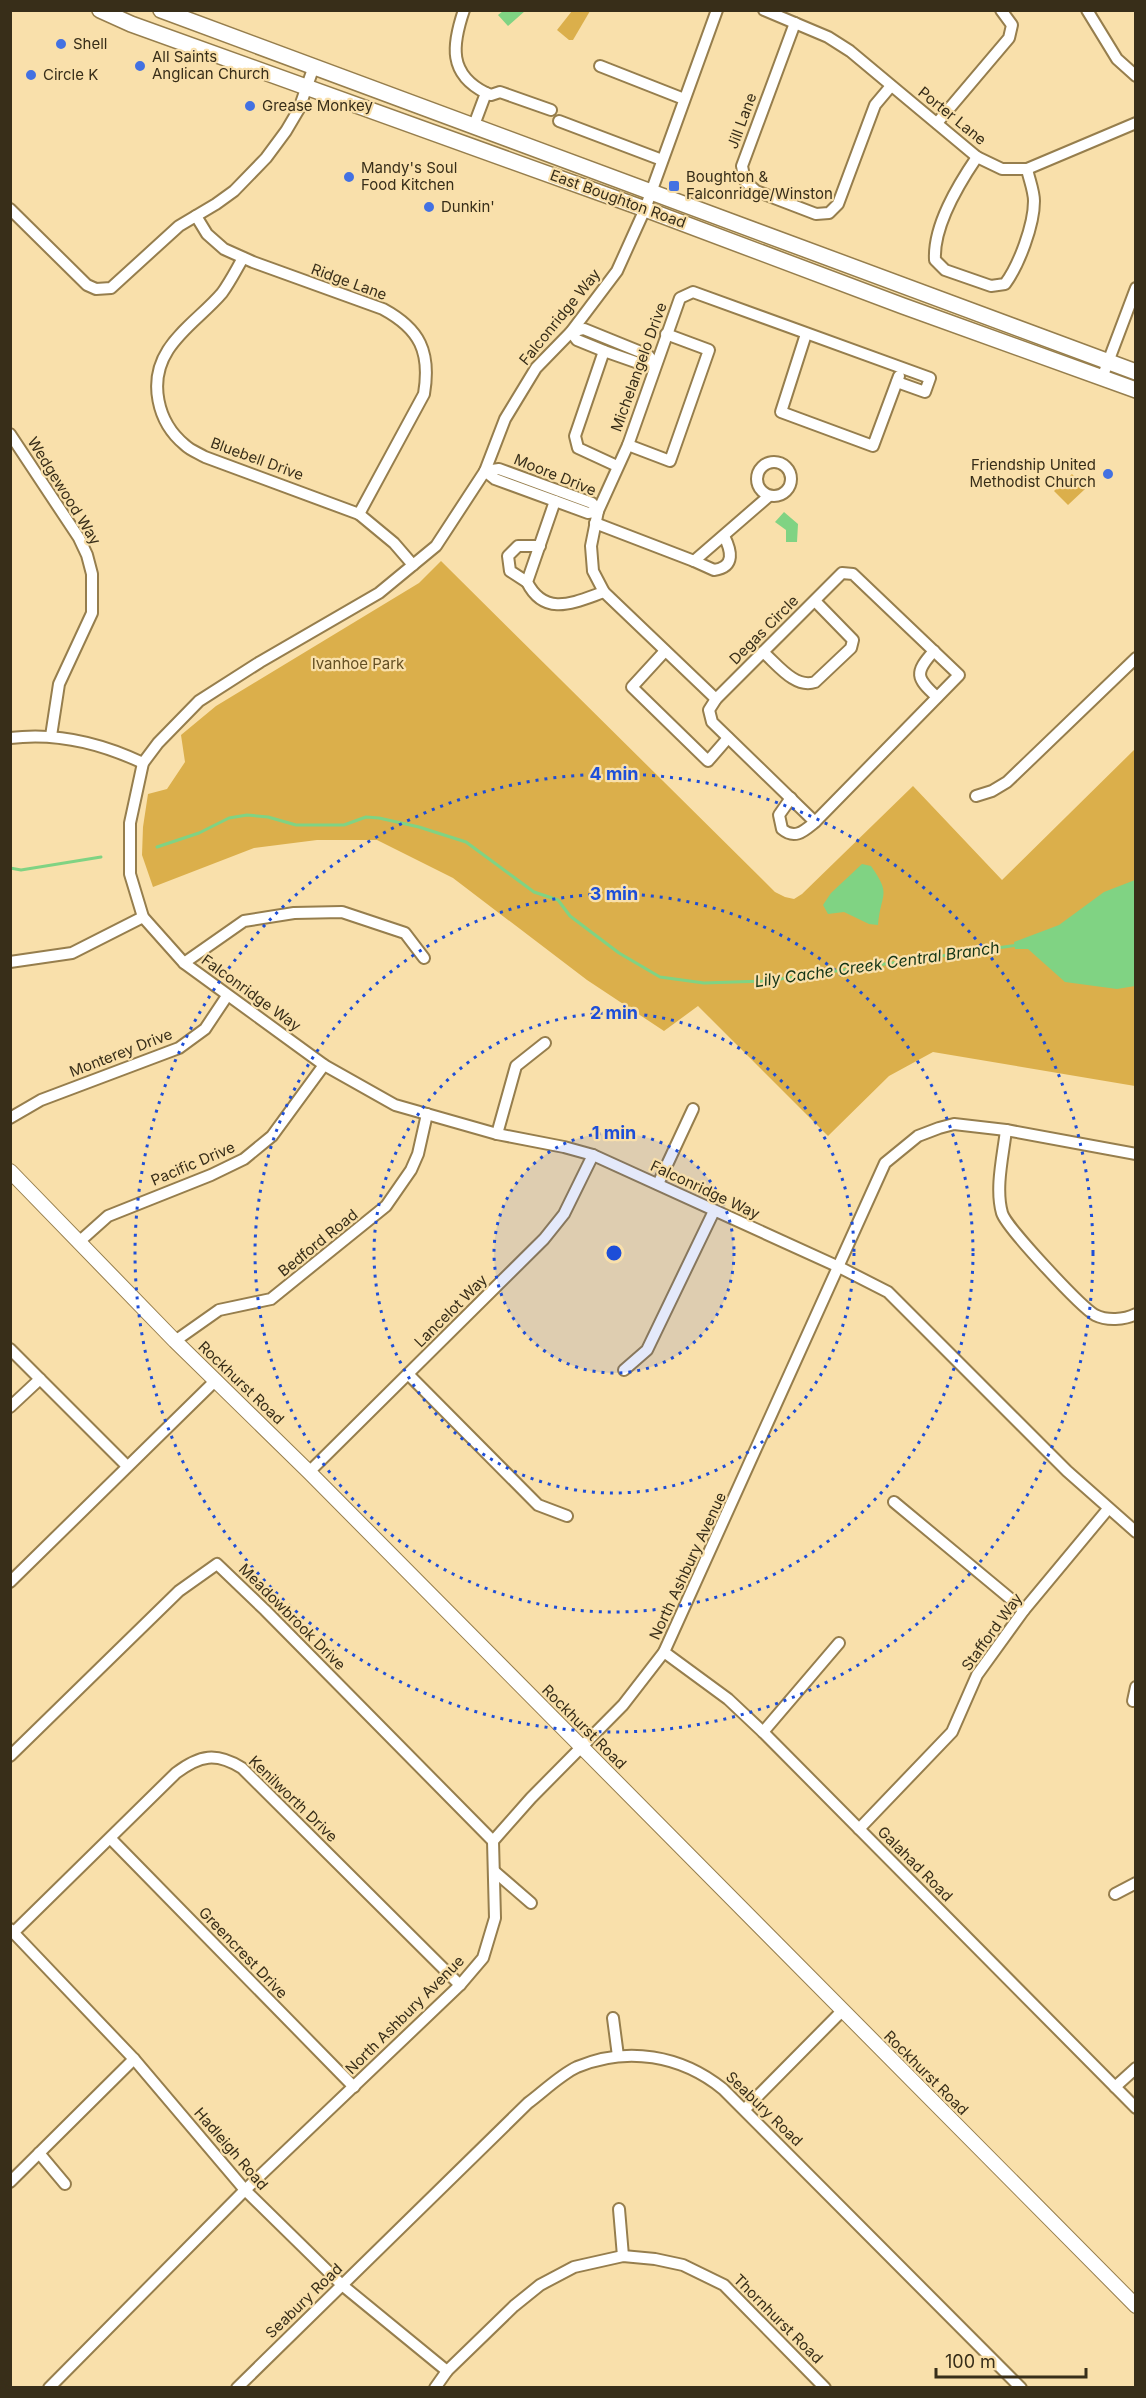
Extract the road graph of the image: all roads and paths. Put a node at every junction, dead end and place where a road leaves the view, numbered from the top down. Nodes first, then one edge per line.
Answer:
1 (100, 10) edge
2 (161, 10) edge
3 (464, 10) edge
4 (717, 10) edge
5 (764, 10) edge
6 (1001, 10) edge
7 (1087, 10) edge
8 (795, 23) junction
9 (314, 66) junction
10 (600, 66) dead end
11 (1136, 76) edge
12 (891, 86) junction
13 (308, 88) junction
14 (486, 93) junction
15 (684, 99) junction
16 (551, 110) dead end
17 (559, 122) dead end
18 (937, 123) junction
19 (1136, 123) edge
20 (474, 125) junction
21 (976, 157) junction
22 (662, 160) junction
23 (1027, 169) junction
24 (651, 191) junction
25 (10, 209) edge
26 (645, 209) junction
27 (196, 216) junction
28 (243, 258) junction
29 (1136, 288) edge
30 (571, 332) junction
31 (666, 334) junction
32 (806, 334) junction
33 (604, 351) junction
34 (1108, 362) junction
35 (655, 363) junction
36 (902, 369) junction
37 (1136, 372) edge
38 (1102, 378) junction
39 (897, 382) junction
40 (1136, 390) edge
41 (10, 434) edge
42 (627, 445) junction
43 (617, 466) junction
44 (484, 471) junction
45 (769, 496) dead end
46 (555, 501) junction
47 (598, 511) junction
48 (359, 513) junction
49 (595, 523) junction
50 (723, 536) junction
51 (540, 546) junction
52 (694, 561) junction
53 (413, 565) junction
54 (528, 582) junction
55 (604, 592) junction
56 (815, 601) junction
57 (665, 651) junction
58 (934, 651) junction
59 (763, 652) junction
60 (1136, 657) edge
61 (937, 697) junction
62 (716, 699) junction
63 (51, 736) junction
64 (10, 738) edge
65 (728, 738) junction
66 (143, 763) junction
67 (976, 796) dead end
68 (791, 798) junction
69 (815, 822) junction
70 (143, 917) junction
71 (424, 958) dead end
72 (10, 962) edge
73 (184, 963) junction
74 (227, 996) junction
75 (545, 1044) dead end
76 (324, 1065) junction
77 (693, 1109) dead end
78 (427, 1114) junction
79 (10, 1118) edge
80 (1006, 1130) junction
81 (497, 1134) junction
82 (1136, 1154) edge
83 (592, 1155) junction
84 (10, 1171) edge
85 (658, 1184) junction
86 (714, 1210) junction
87 (80, 1241) junction
88 (839, 1267) junction
89 (1136, 1314) edge
90 (175, 1341) junction
91 (10, 1349) edge
92 (624, 1370) dead end
93 (408, 1374) junction
94 (40, 1378) junction
95 (216, 1380) junction
96 (10, 1407) edge
97 (127, 1466) junction
98 (309, 1472) junction
99 (894, 1502) dead end
100 (1108, 1509) junction
101 (567, 1516) dead end
102 (1136, 1532) edge
103 (10, 1582) edge
104 (1024, 1610) junction
105 (839, 1643) dead end
106 (664, 1652) junction
107 (1136, 1687) edge
108 (1132, 1701) dead end
109 (763, 1732) junction
110 (582, 1748) junction
111 (10, 1756) edge
112 (859, 1829) junction
113 (111, 1839) junction
114 (493, 1841) junction
115 (494, 1871) junction
116 (1136, 1883) edge
117 (1115, 1894) dead end
118 (531, 1903) dead end
119 (12, 1931) edge
120 (460, 1985) junction
121 (842, 2011) junction
122 (613, 2018) dead end
123 (618, 2056) junction
124 (134, 2059) junction
125 (1136, 2068) edge
126 (354, 2087) junction
127 (1115, 2087) junction
128 (1136, 2108) edge
129 (745, 2109) junction
130 (39, 2153) junction
131 (10, 2182) edge
132 (65, 2184) dead end
133 (245, 2190) junction
134 (619, 2209) dead end
135 (623, 2256) junction
136 (342, 2284) junction
137 (1136, 2306) edge
138 (447, 2371) junction
139 (49, 2388) edge
140 (237, 2388) edge
141 (435, 2388) edge
142 (825, 2388) edge
143 (1021, 2388) edge

1 - 13 main road, East Boughton Road
2 - 9 main road, East Boughton Road
3 - 14 street
4 - 15 street, Falconridge Way
5 - 8 street, Porter Lane
6 - 18 street
7 - 11 street
8 - 12 street, Porter Lane
8 - 12 street, Jill Lane
9 - 13 street
9 - 20 main road, East Boughton Road
10 - 15 street
12 - 18 street, Porter Lane
13 - 26 main road, East Boughton Road
13 - 27 street
14 - 16 street
14 - 20 street
15 - 22 street, Falconridge Way
17 - 22 street
18 - 21 street, Porter Lane
19 - 23 street, Porter Lane
20 - 24 main road, East Boughton Road
21 - 23 street, Porter Lane
21 - 23 street
22 - 24 street, Falconridge Way
24 - 26 street, Falconridge Way
24 - 34 main road, East Boughton Road
25 - 27 street
26 - 30 street, Falconridge Way
26 - 38 main road, East Boughton Road
27 - 28 street, Ridge Lane
28 - 48 street, Ridge Lane
28 - 48 street, Bluebell Drive
29 - 34 street
30 - 33 street
30 - 35 street
30 - 44 street, Falconridge Way
31 - 32 street, Michelangelo Drive
31 - 35 street, Michelangelo Drive
31 - 42 street
32 - 36 street, Michelangelo Drive
32 - 39 street
33 - 35 street
33 - 43 street
34 - 37 main road, East Boughton Road
34 - 38 street
35 - 42 street, Michelangelo Drive
36 - 39 street
36 - 39 street, Michelangelo Drive
38 - 40 main road, East Boughton Road
41 - 63 street, Wedgewood Way
42 - 43 street, Michelangelo Drive
43 - 47 street, Michelangelo Drive
44 - 46 street, Moore Drive
44 - 47 street, Moore Drive
44 - 53 street, Falconridge Way
45 - 50 street
46 - 47 street, Moore Drive
46 - 51 street
47 - 49 street, Michelangelo Drive
48 - 53 street, Bluebell Drive
49 - 52 street
49 - 55 street, Michelangelo Drive
50 - 52 street
50 - 52 street
51 - 54 street
51 - 54 street
53 - 66 street, Falconridge Way
54 - 55 street
55 - 57 street, Michelangelo Drive
56 - 58 street, Degas Circle
56 - 59 street, Degas Circle
56 - 59 street
57 - 62 street, Michelangelo Drive
57 - 65 street
58 - 61 street
58 - 61 street, Degas Circle
59 - 62 street, Degas Circle
60 - 67 street
61 - 69 street, Degas Circle
62 - 65 street
63 - 64 street
63 - 66 street
65 - 68 street
66 - 70 street, Falconridge Way
68 - 69 street
68 - 69 street, Degas Circle
70 - 72 street
70 - 73 street, Falconridge Way
71 - 73 street
73 - 74 street, Falconridge Way
74 - 76 street, Falconridge Way
74 - 79 street, Monterey Drive
75 - 81 street
76 - 78 street, Falconridge Way
76 - 87 street, Pacific Drive
77 - 85 street
78 - 81 street, Falconridge Way
78 - 90 street, Bedford Road
80 - 82 street, North Ashbury Avenue
80 - 88 street, North Ashbury Avenue
80 - 89 street
81 - 83 street, Falconridge Way
83 - 85 street, Falconridge Way
83 - 93 street, Lancelot Way
84 - 87 street, Rockhurst Road
85 - 86 street, Falconridge Way
86 - 88 street, Falconridge Way
86 - 92 street
87 - 90 street, Rockhurst Road
88 - 100 street, Falconridge Way
88 - 106 street, North Ashbury Avenue
90 - 95 street, Rockhurst Road
91 - 94 street
93 - 98 street, Lancelot Way
93 - 101 street
94 - 96 street
94 - 97 street
95 - 97 street
95 - 98 street, Rockhurst Road
97 - 103 street
98 - 110 street, Rockhurst Road
99 - 104 street
100 - 102 street, Falconridge Way
100 - 104 street, Stafford Way
104 - 112 street, Stafford Way
105 - 109 street
106 - 109 street, Galahad Road
106 - 110 street, North Ashbury Avenue
107 - 108 street
109 - 112 street, Galahad Road
110 - 114 street, North Ashbury Avenue
110 - 121 street, Rockhurst Road
111 - 114 street, Meadowbrook Drive
112 - 127 street, Galahad Road
113 - 119 street, Kenilworth Drive
113 - 120 street, Kenilworth Drive
113 - 126 street, Greencrest Drive
114 - 115 street, North Ashbury Avenue
115 - 118 street
115 - 120 street, North Ashbury Avenue
116 - 117 street
119 - 124 street, Hadleigh Road
120 - 126 street, North Ashbury Avenue
121 - 129 street
121 - 137 street, Rockhurst Road
122 - 123 street
123 - 129 street, Seabury Road
123 - 136 street, Seabury Road
124 - 130 street
124 - 133 street, Hadleigh Road
125 - 127 street
126 - 133 street, North Ashbury Avenue
127 - 128 street, Galahad Road
129 - 143 street, Seabury Road
130 - 131 street
130 - 132 street
133 - 136 street, Hadleigh Road
133 - 139 street, North Ashbury Avenue
134 - 135 street
135 - 138 street, Thornhurst Road
135 - 142 street, Thornhurst Road
136 - 138 street, Hadleigh Road
136 - 140 street, Seabury Road
138 - 141 street, Thornhurst Road

